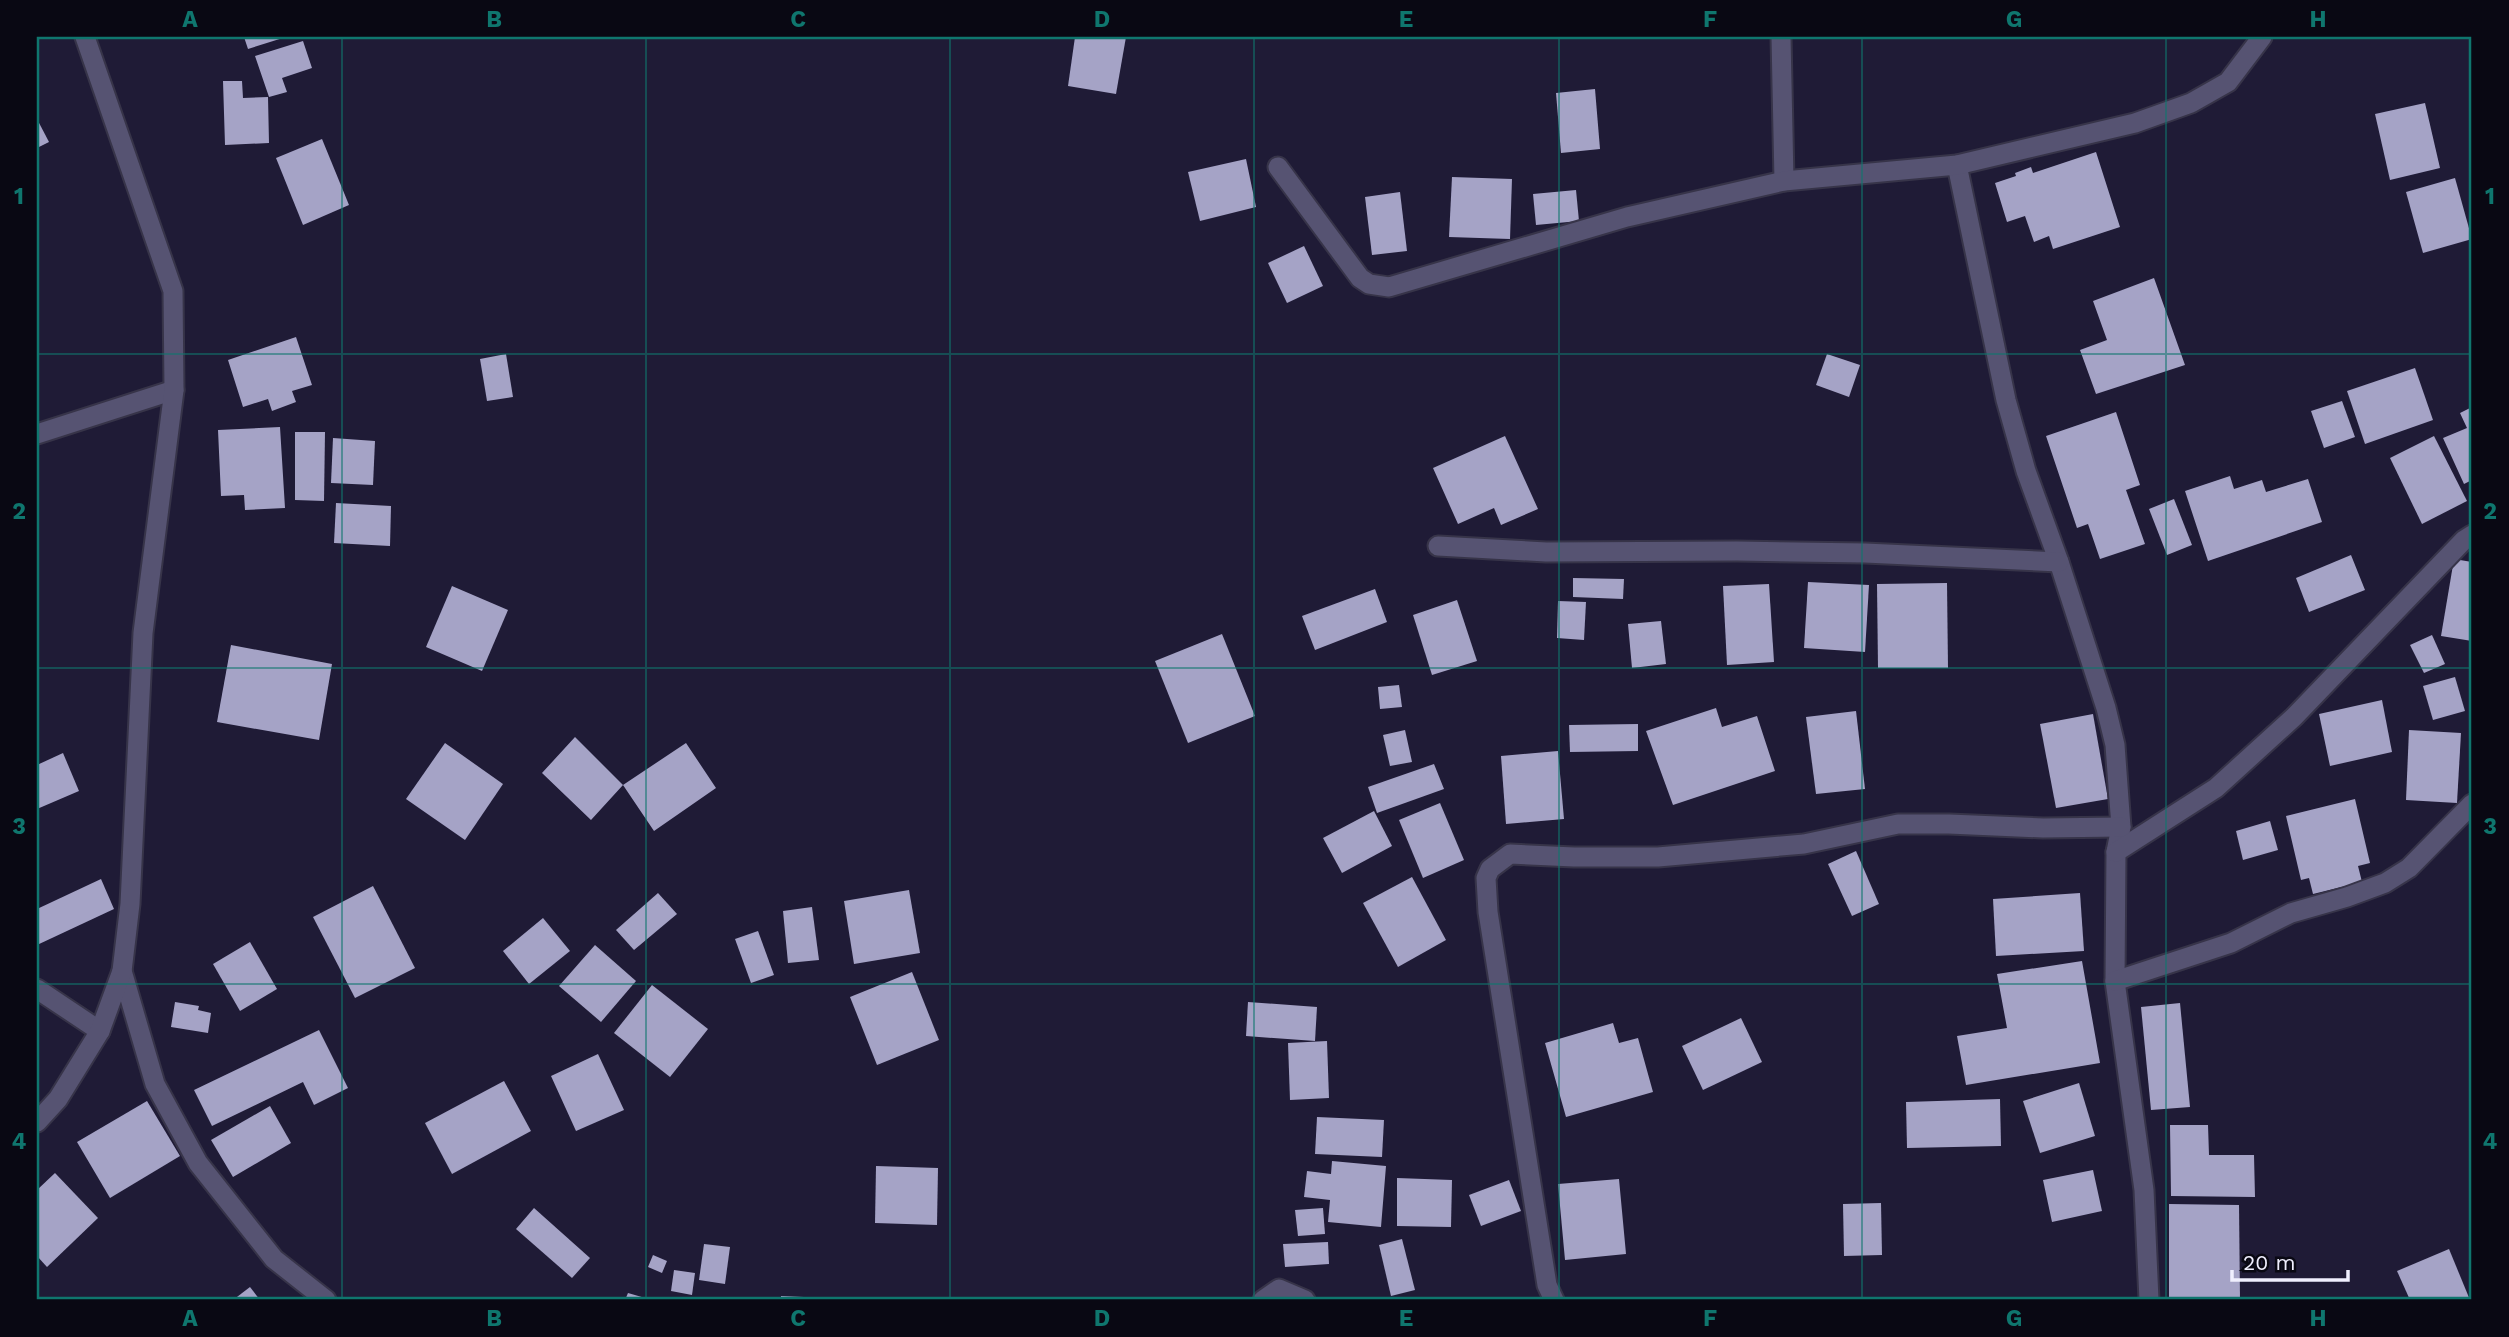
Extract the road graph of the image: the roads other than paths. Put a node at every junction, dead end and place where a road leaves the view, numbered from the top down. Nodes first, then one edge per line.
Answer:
1 (85, 37) edge
2 (1782, 37) edge
3 (2262, 37) edge
4 (1957, 165) junction
5 (1278, 167) dead end
6 (1784, 181) junction
7 (174, 390) junction
8 (37, 435) edge
9 (2472, 535) edge
10 (1438, 546) dead end
11 (2059, 562) junction
12 (2472, 804) edge
13 (2120, 827) junction
14 (2116, 852) junction
15 (122, 971) junction
16 (2115, 981) junction
17 (37, 989) edge
18 (100, 1031) junction
19 (37, 1122) edge
20 (326, 1300) edge
21 (1263, 1300) edge
22 (1305, 1300) edge
23 (1554, 1300) edge
24 (2149, 1300) edge

1 - 7 street
2 - 6 street
3 - 4 street
4 - 6 street
4 - 11 street
5 - 6 street
7 - 8 street
7 - 15 street
9 - 14 street
10 - 11 street
11 - 13 street
12 - 16 street
13 - 14 street
13 - 23 street
14 - 16 street
15 - 18 street
15 - 20 street
16 - 24 street
17 - 18 street
18 - 19 street
21 - 22 street

